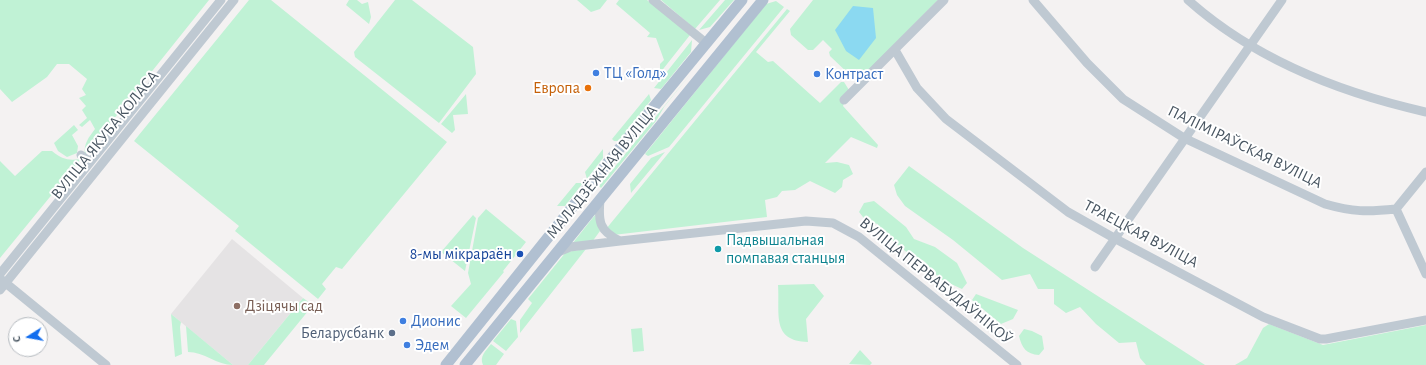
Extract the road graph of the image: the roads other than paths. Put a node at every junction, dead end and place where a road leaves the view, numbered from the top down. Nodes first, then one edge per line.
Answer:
1 (221, 0) edge
2 (234, 0) edge
3 (653, 0) edge
4 (742, 0) edge
5 (763, 0) edge
6 (944, 0) edge
7 (1033, 0) edge
8 (1188, 0) edge
9 (1282, 0) edge
10 (196, 31) junction
11 (203, 37) junction
12 (706, 43) junction
13 (1250, 46) junction
14 (895, 50) junction
15 (719, 54) junction
16 (844, 100) dead end
17 (1426, 112) edge
18 (1184, 138) junction
19 (98, 152) junction
20 (81, 155) dead end
21 (106, 159) junction
22 (90, 162) junction
23 (1426, 172) edge
24 (600, 200) junction
25 (1396, 209) junction
26 (1114, 238) junction
27 (620, 241) junction
28 (558, 252) junction
29 (1094, 267) dead end
30 (0, 274) edge
31 (1426, 274) edge
32 (2, 284) edge
33 (1426, 320) edge
34 (106, 365) edge
35 (446, 365) edge
36 (465, 365) edge
37 (1017, 365) edge

1 - 10 street, ВУЛІЦА ЯКУБА КОЛАСА
2 - 11 street, ВУЛІЦА ЯКУБА КОЛАСА
3 - 12 street
4 - 12 main road, МАЛАДЗЁЖНАЯ ВУЛІЦА
5 - 15 main road, МАЛАДЗЁЖНАЯ ВУЛІЦА
6 - 14 street
7 - 18 street, ПАЛІМІРАЎСКАЯ ВУЛІЦА
8 - 13 street
9 - 13 street
10 - 11 street
10 - 19 street, ВУЛІЦА ЯКУБА КОЛАСА
11 - 21 street, ВУЛІЦА ЯКУБА КОЛАСА
12 - 15 main road
12 - 35 main road, МАЛАДЗЁЖНАЯ ВУЛІЦА
13 - 17 street
13 - 18 street
14 - 16 street
14 - 26 street, ТРАЕЦКАЯ ВУЛІЦА
15 - 24 main road, МАЛАДЗЁЖНАЯ ВУЛІЦА
18 - 25 street, ПАЛІМІРАЎСКАЯ ВУЛІЦА
18 - 26 street
19 - 21 street
19 - 22 street, ВУЛІЦА ЯКУБА КОЛАСА
20 - 22 street
21 - 32 street, ВУЛІЦА ЯКУБА КОЛАСА
22 - 30 street, ВУЛІЦА ЯКУБА КОЛАСА
23 - 25 street
24 - 27 street
24 - 28 main road, МАЛАДЗЁЖНАЯ ВУЛІЦА
25 - 31 street
26 - 29 street
26 - 33 street, ТРАЕЦКАЯ ВУЛІЦА
27 - 28 street, ВУЛІЦА ПЕРВАБУДАЎНІКОЎ
27 - 37 street, ВУЛІЦА ПЕРВАБУДАЎНІКОЎ
28 - 36 main road, МАЛАДЗЁЖНАЯ ВУЛІЦА
32 - 34 street

